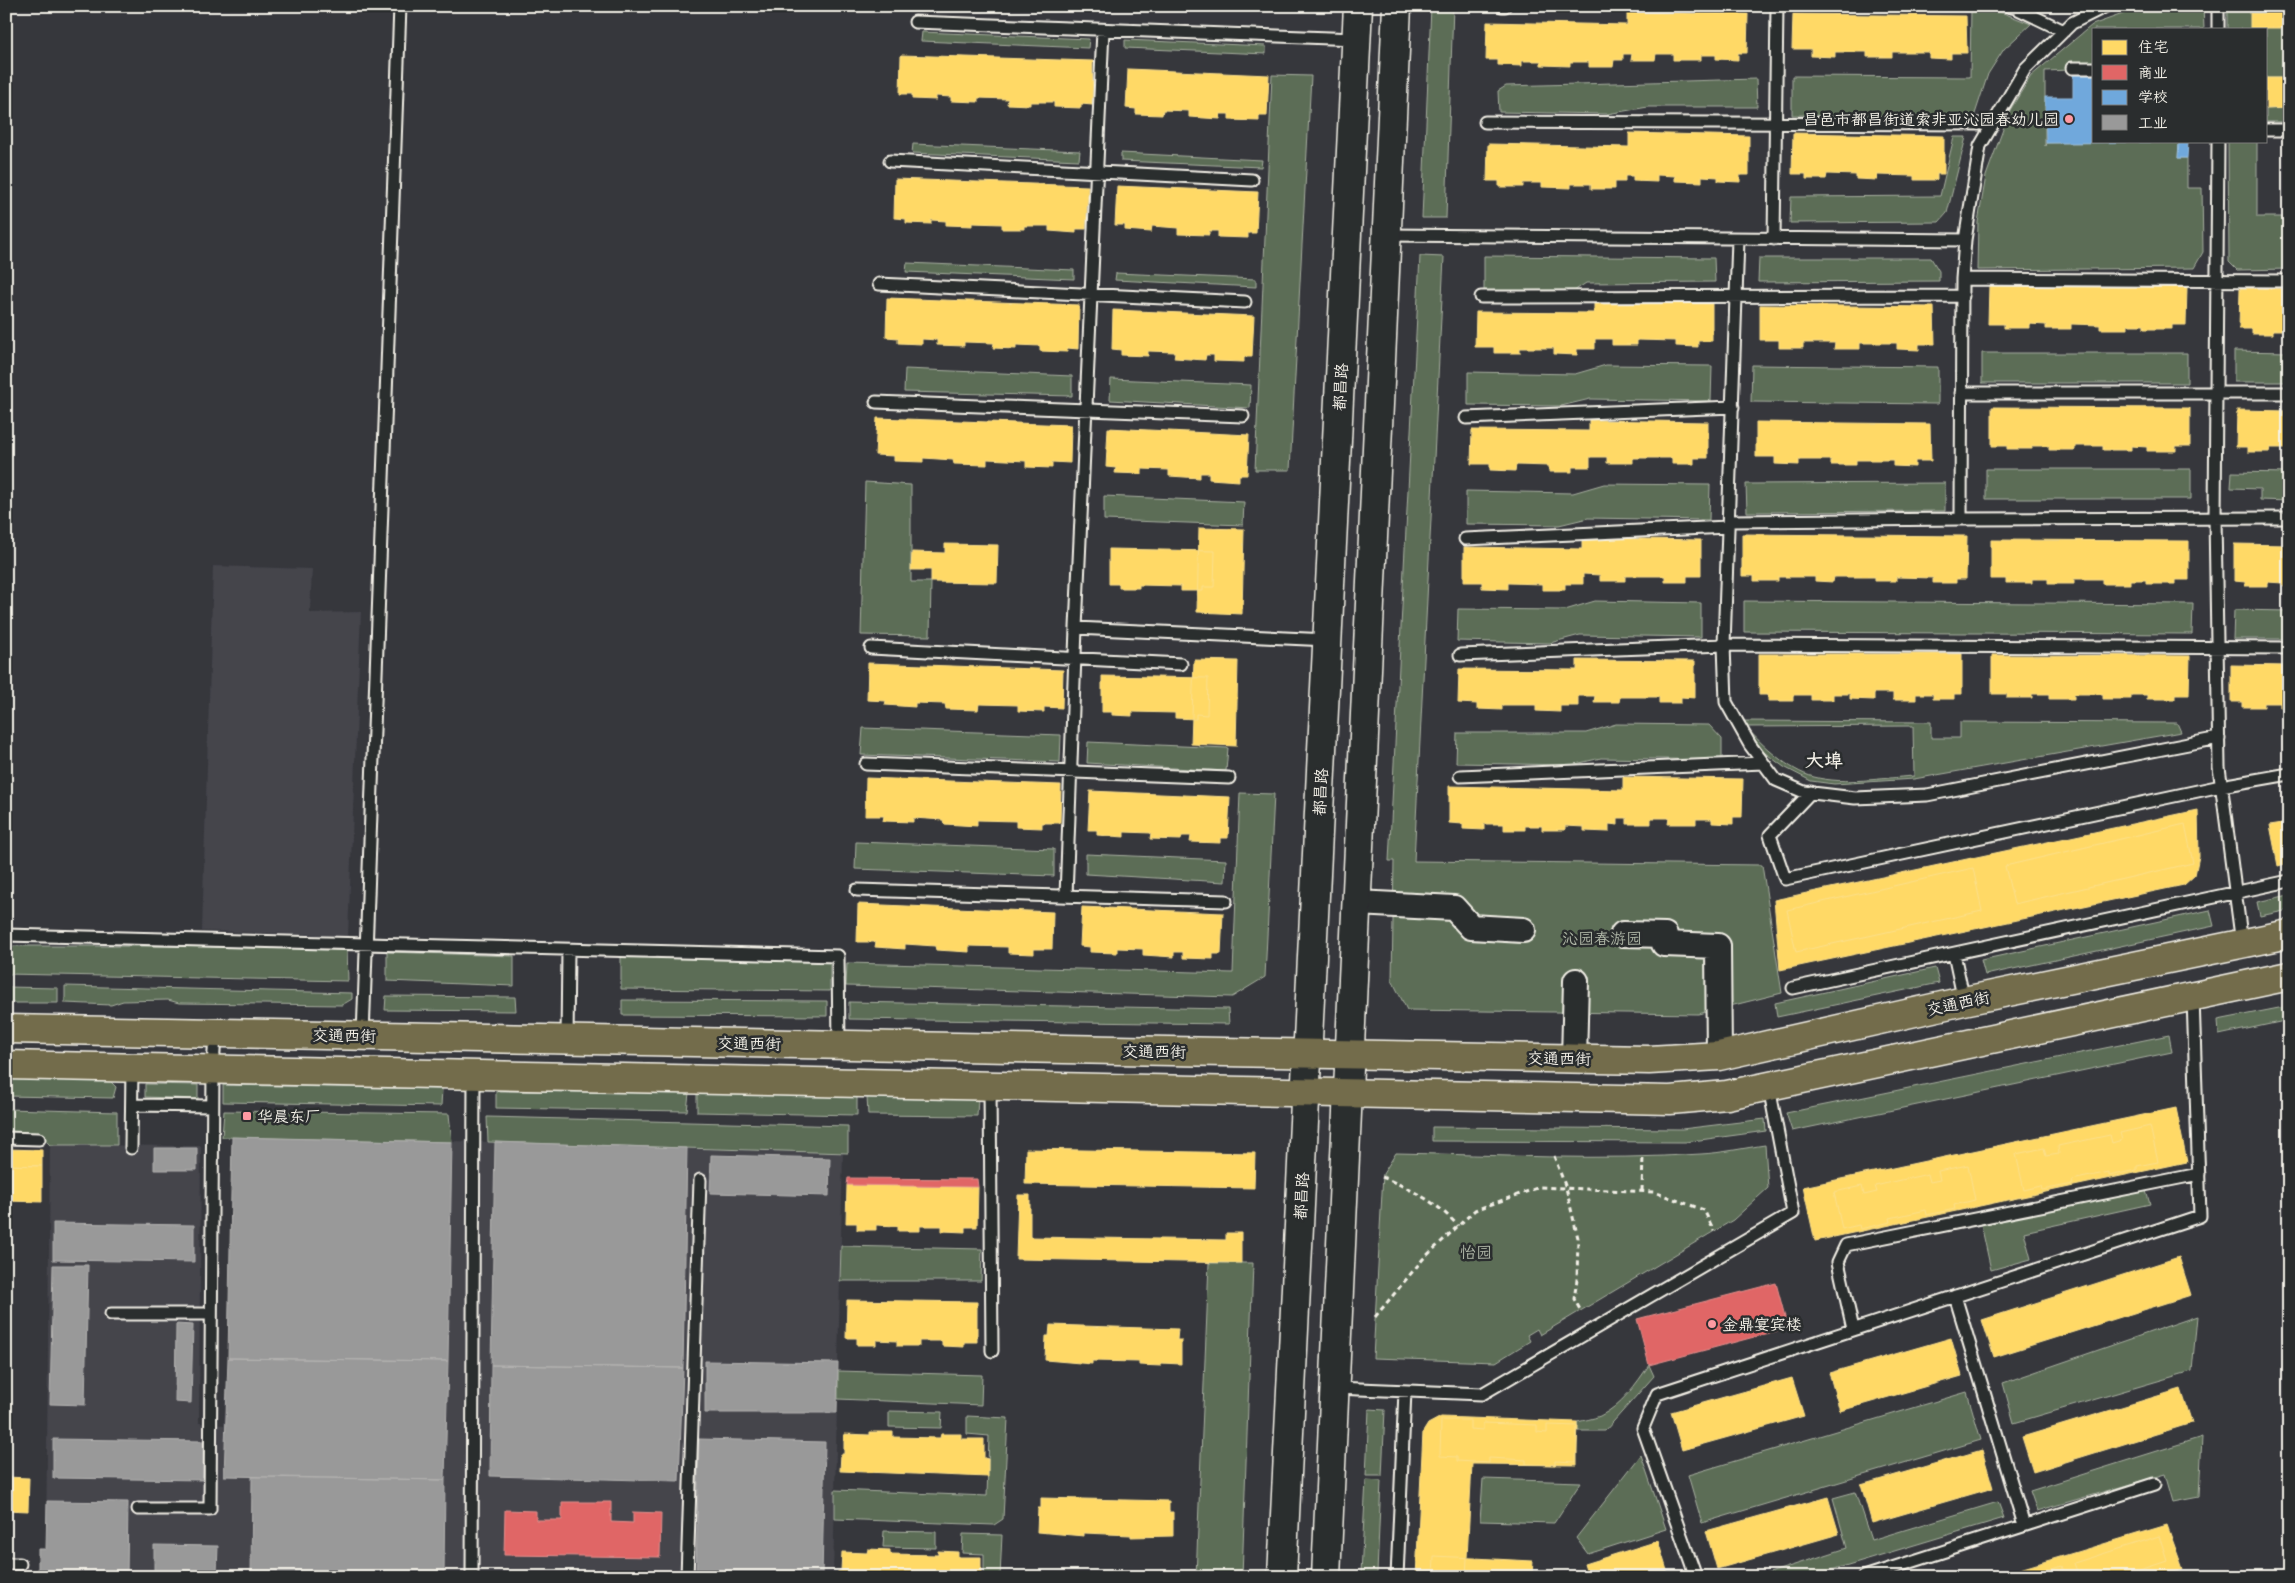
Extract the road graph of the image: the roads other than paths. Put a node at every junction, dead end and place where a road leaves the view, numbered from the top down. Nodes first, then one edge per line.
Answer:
1 (400, 6) edge
2 (1358, 6) edge
3 (1397, 6) edge
4 (1777, 6) edge
5 (2008, 6) edge
6 (2106, 6) edge
7 (2218, 6) edge
8 (915, 22) dead end
9 (2218, 28) edge
10 (1103, 30) junction
11 (2064, 31) junction
12 (1356, 39) junction
13 (2072, 68) dead end
14 (2092, 68) edge
15 (1485, 122) dead end
16 (1776, 122) junction
17 (1992, 124) junction
18 (2268, 130) edge
19 (2289, 130) edge
20 (2218, 142) edge
21 (890, 161) dead end
22 (1096, 172) junction
23 (1252, 180) dead end
24 (1387, 235) junction
25 (1738, 239) junction
26 (1774, 239) junction
27 (1965, 240) junction
28 (1962, 279) junction
29 (2289, 281) edge
30 (2217, 282) junction
31 (879, 284) dead end
32 (1091, 294) junction
33 (1736, 296) junction
34 (1963, 296) junction
35 (1481, 297) dead end
36 (1245, 302) dead end
37 (1961, 393) junction
38 (2216, 393) junction
39 (2289, 393) edge
40 (876, 402) dead end
41 (1733, 407) junction
42 (1086, 410) junction
43 (1243, 416) dead end
44 (1466, 418) dead end
45 (2215, 517) junction
46 (2289, 518) edge
47 (1961, 519) junction
48 (1729, 524) junction
49 (1465, 539) dead end
50 (1076, 628) junction
51 (1328, 640) junction
52 (1724, 646) junction
53 (871, 648) dead end
54 (2217, 648) junction
55 (2289, 648) edge
56 (1460, 655) dead end
57 (1075, 658) junction
58 (1181, 664) dead end
59 (2219, 738) junction
60 (1763, 763) junction
61 (866, 764) dead end
62 (1071, 772) junction
63 (2289, 774) edge
64 (1460, 776) dead end
65 (1229, 778) dead end
66 (2221, 786) junction
67 (1811, 792) junction
68 (2289, 881) edge
69 (857, 890) dead end
70 (2234, 893) junction
71 (1066, 896) junction
72 (1226, 901) dead end
73 (1357, 902) junction
74 (1523, 930) dead end
75 (1623, 934) dead end
76 (2289, 934) edge
77 (6, 935) edge
78 (2242, 944) junction
79 (366, 945) junction
80 (568, 950) junction
81 (1954, 954) junction
82 (2289, 976) edge
83 (1576, 981) dead end
84 (1793, 988) dead end
85 (2193, 997) junction
86 (1964, 1001) junction
87 (6, 1029) edge
88 (215, 1033) junction
89 (364, 1036) junction
90 (567, 1040) junction
91 (839, 1045) junction
92 (1308, 1054) junction
93 (1350, 1054) junction
94 (1719, 1056) junction
95 (1574, 1059) junction
96 (6, 1065) edge
97 (132, 1068) junction
98 (212, 1070) junction
99 (474, 1075) junction
100 (990, 1086) junction
101 (1769, 1087) junction
102 (1306, 1092) junction
103 (1348, 1093) junction
104 (132, 1105) junction
105 (212, 1106) junction
106 (6, 1138) edge
107 (39, 1139) dead end
108 (131, 1148) dead end
109 (2199, 1174) junction
110 (700, 1180) dead end
111 (1955, 1296) junction
112 (111, 1314) dead end
113 (211, 1314) junction
114 (1853, 1329) junction
115 (992, 1351) dead end
116 (1335, 1388) junction
117 (1405, 1391) junction
118 (2154, 1484) dead end
119 (138, 1509) dead end
120 (2024, 1525) junction
121 (6, 1564) edge
122 (20, 1564) dead end
123 (472, 1577) edge
124 (687, 1577) edge
125 (1282, 1577) edge
126 (1326, 1577) edge
127 (1397, 1577) edge
128 (1696, 1577) edge
129 (1864, 1577) edge

1 - 79 lane
2 - 12 main road, 都昌路
3 - 24 main road
4 - 16 lane
5 - 11 lane
6 - 11 lane
7 - 9 lane
8 - 10 lane
10 - 12 lane
10 - 22 lane
11 - 17 lane
12 - 51 main road, 都昌路
13 - 14 lane
15 - 16 lane
16 - 17 lane
16 - 26 lane
17 - 27 lane
18 - 19 lane
20 - 30 lane
21 - 22 lane
22 - 23 lane
22 - 32 lane
24 - 25 lane
24 - 73 main road
25 - 26 lane
25 - 33 lane
26 - 27 lane
27 - 28 lane
28 - 30 lane
28 - 34 lane
29 - 30 lane
30 - 38 lane
31 - 32 lane
32 - 36 lane
32 - 42 lane
33 - 34 lane
33 - 35 lane
33 - 41 lane
34 - 37 lane
37 - 38 lane
37 - 47 lane
38 - 39 lane
38 - 45 lane
40 - 42 lane
41 - 44 lane
41 - 48 lane
42 - 43 lane
42 - 50 lane
45 - 46 lane
45 - 47 lane
45 - 54 lane
47 - 48 lane
48 - 49 lane
48 - 52 lane
50 - 51 lane
50 - 57 lane
51 - 92 main road, 都昌路
52 - 54 lane
52 - 56 lane
52 - 60 lane
53 - 57 lane
54 - 55 lane
54 - 59 lane
57 - 58 lane
57 - 62 lane
59 - 66 lane
59 - 67 lane
60 - 64 lane
60 - 67 lane
61 - 62 lane
62 - 65 lane
62 - 71 lane
63 - 66 lane
66 - 67 lane
66 - 70 lane
68 - 70 lane
69 - 71 lane
70 - 78 lane
70 - 81 lane
71 - 72 lane
73 - 74 street
73 - 93 main road
75 - 94 street
76 - 78 main road, 交通西街
77 - 79 lane
78 - 86 main road, 交通西街
79 - 80 lane
79 - 89 lane
80 - 90 lane
80 - 91 lane
81 - 84 lane
81 - 86 lane
82 - 85 main road
83 - 95 street
85 - 101 main road
85 - 109 lane
86 - 94 main road, 交通西街
87 - 88 main road, 交通西街
88 - 89 main road, 交通西街
88 - 98 lane
89 - 90 main road, 交通西街
90 - 91 main road, 交通西街
91 - 92 main road, 交通西街
92 - 93 main road, 交通西街
92 - 102 main road, 都昌路
93 - 95 main road, 交通西街
93 - 103 main road
94 - 95 main road, 交通西街
96 - 97 main road
97 - 98 main road
97 - 104 lane
98 - 99 main road
98 - 105 lane
99 - 100 main road
99 - 123 lane
100 - 102 main road
100 - 115 lane
101 - 103 main road
101 - 117 lane
102 - 103 main road
102 - 125 main road, 都昌路
103 - 116 main road
104 - 105 lane
104 - 108 lane
105 - 113 lane
106 - 107 lane
109 - 111 lane
109 - 114 lane
110 - 124 lane
111 - 114 lane
111 - 120 lane
112 - 113 lane
113 - 119 lane
114 - 128 lane
116 - 117 lane
116 - 126 main road
117 - 127 lane
118 - 120 lane
120 - 129 lane
121 - 122 lane

